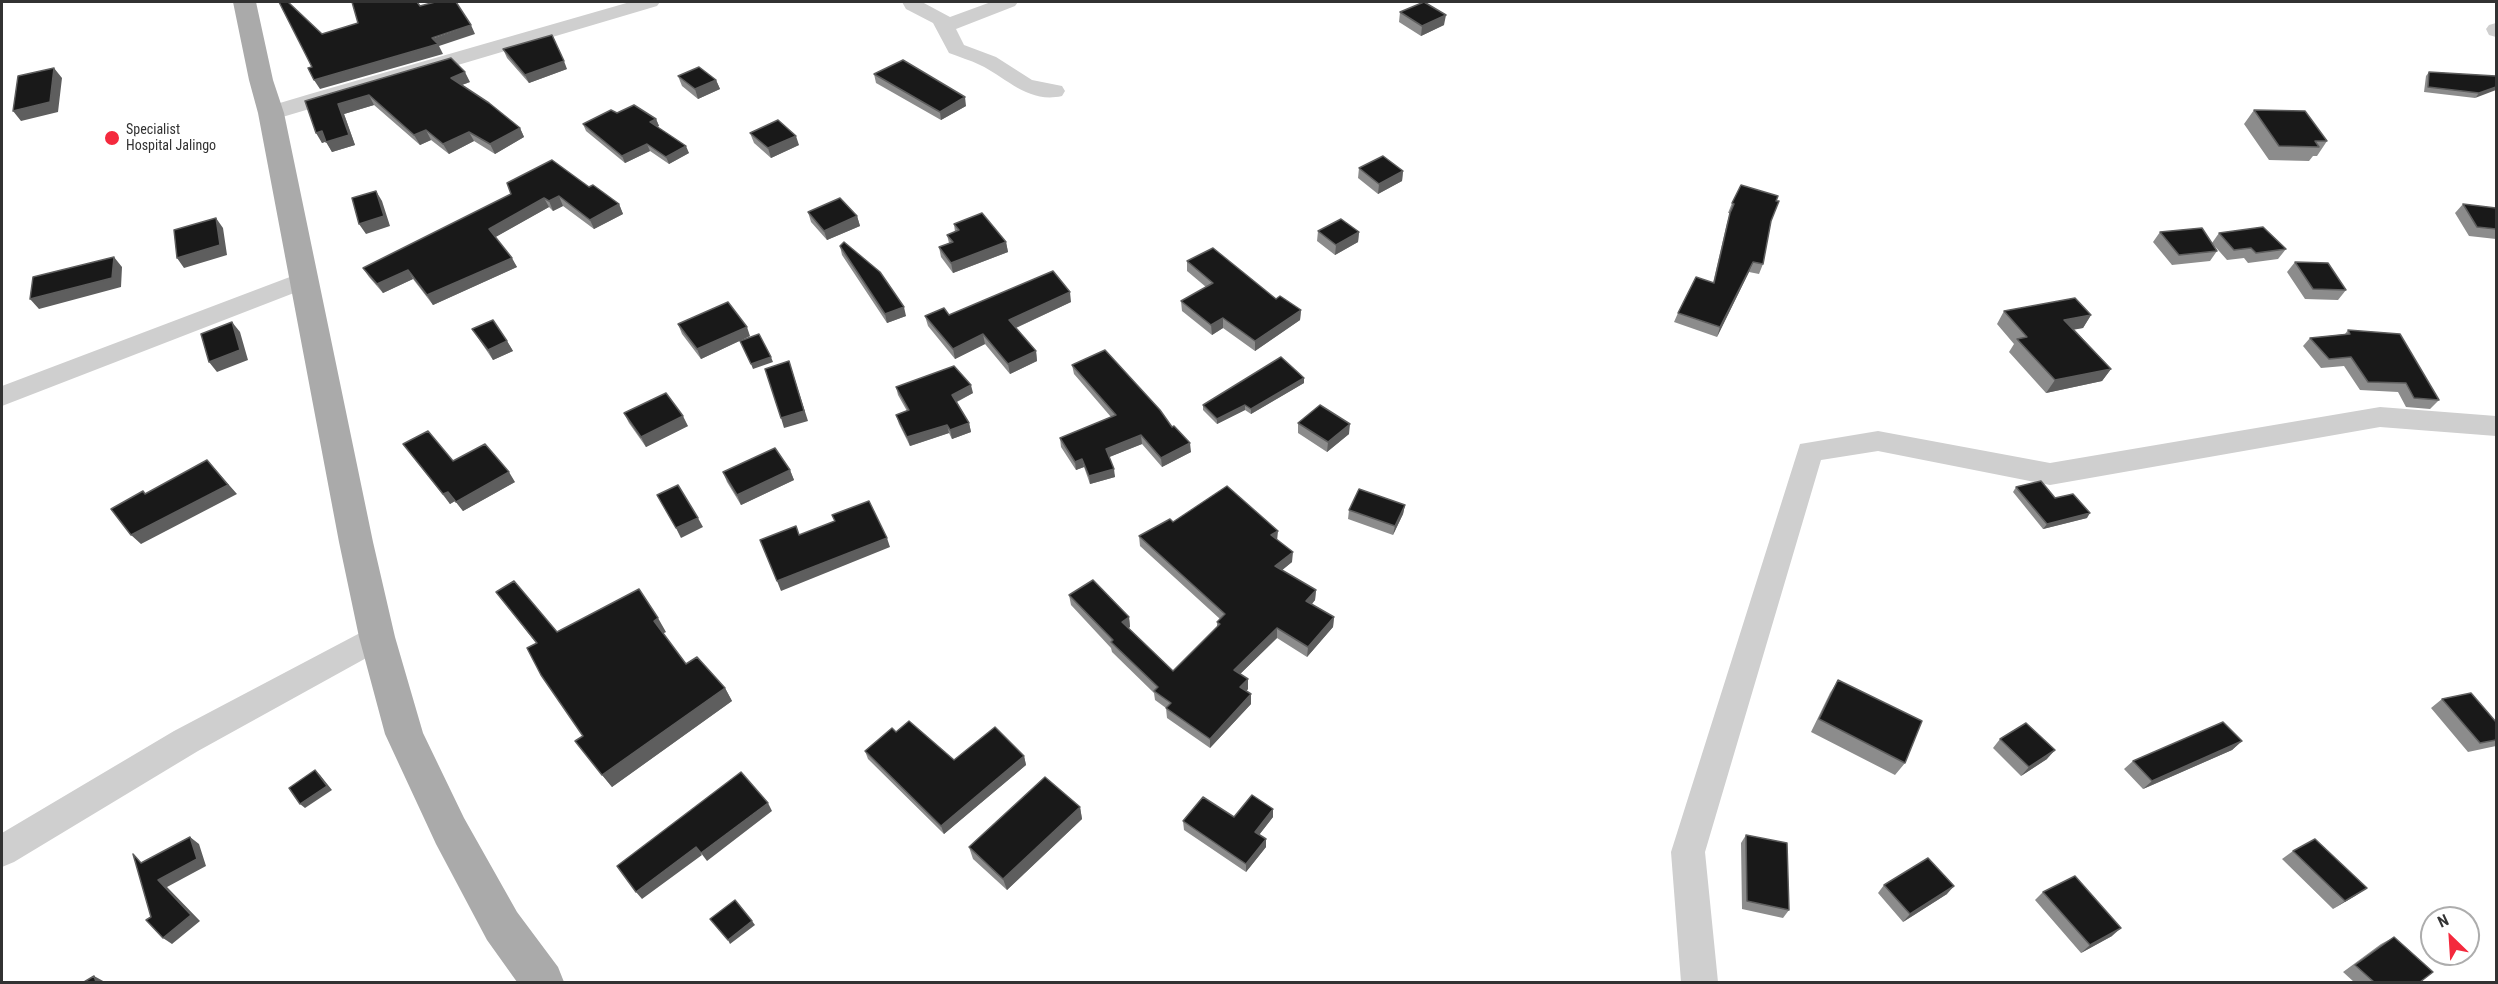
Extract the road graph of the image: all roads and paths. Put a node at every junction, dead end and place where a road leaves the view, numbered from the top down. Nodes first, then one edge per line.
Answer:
1 (244, 2) edge
2 (650, 2) edge
3 (912, 2) edge
4 (1008, 2) edge
5 (945, 26) junction
6 (1054, 91) dead end
7 (271, 113) junction
8 (303, 280) junction
9 (2, 396) edge
10 (2496, 426) edge
11 (377, 637) junction
12 (2, 851) edge
13 (543, 982) edge
14 (1699, 982) edge

1 - 7 main road
2 - 7 street
3 - 5 street
4 - 5 street
5 - 6 street
7 - 8 main road
8 - 9 street
8 - 11 main road
10 - 14 street
11 - 12 street
11 - 13 main road

